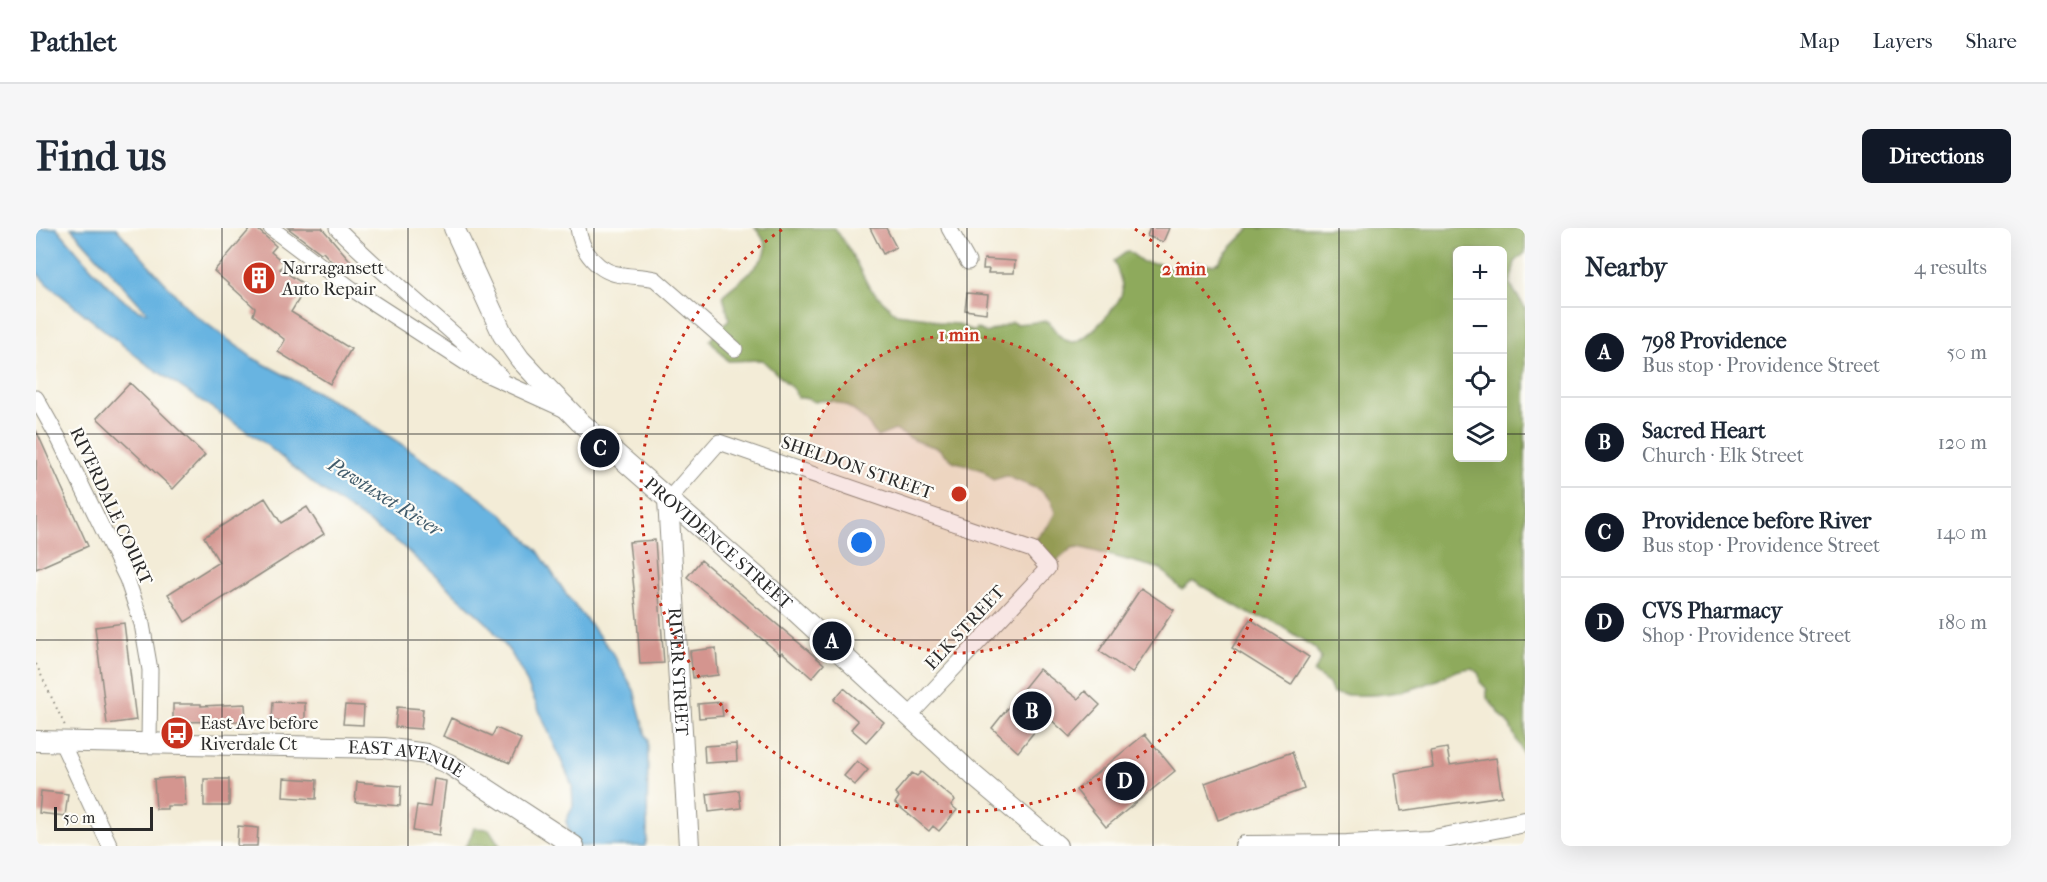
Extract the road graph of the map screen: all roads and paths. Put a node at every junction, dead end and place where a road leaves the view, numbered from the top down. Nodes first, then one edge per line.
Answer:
1 (271, 228) edge
2 (337, 228) edge
3 (454, 228) edge
4 (578, 228) edge
5 (949, 228) edge
6 (968, 262) dead end
7 (735, 349) dead end
8 (508, 383) junction
9 (36, 398) edge
10 (572, 413) junction
11 (668, 500) junction
12 (1048, 568) joint
13 (909, 716) junction
14 (36, 741) edge
15 (61, 741) junction
16 (149, 742) junction
17 (1525, 822) edge
18 (1464, 840) edge
19 (110, 846) edge
20 (574, 846) edge
21 (689, 846) edge
22 (1057, 846) edge
23 (1245, 846) edge

1 - 8 street
2 - 8 street
3 - 10 main road, PROVIDENCE STREET
4 - 7 street
5 - 6 street
8 - 10 street
9 - 16 street, RIVERDALE COURT
10 - 11 main road, PROVIDENCE STREET
11 - 12 street, SHELDON STREET
11 - 13 main road, PROVIDENCE STREET
11 - 21 main road, RIVER STREET
12 - 13 street, ELK STREET
13 - 22 main road, PROVIDENCE STREET
14 - 15 main road, EAST AVENUE
15 - 16 main road, EAST AVENUE
15 - 19 street
16 - 20 main road, EAST AVENUE
17 - 18 main road
18 - 23 main road

